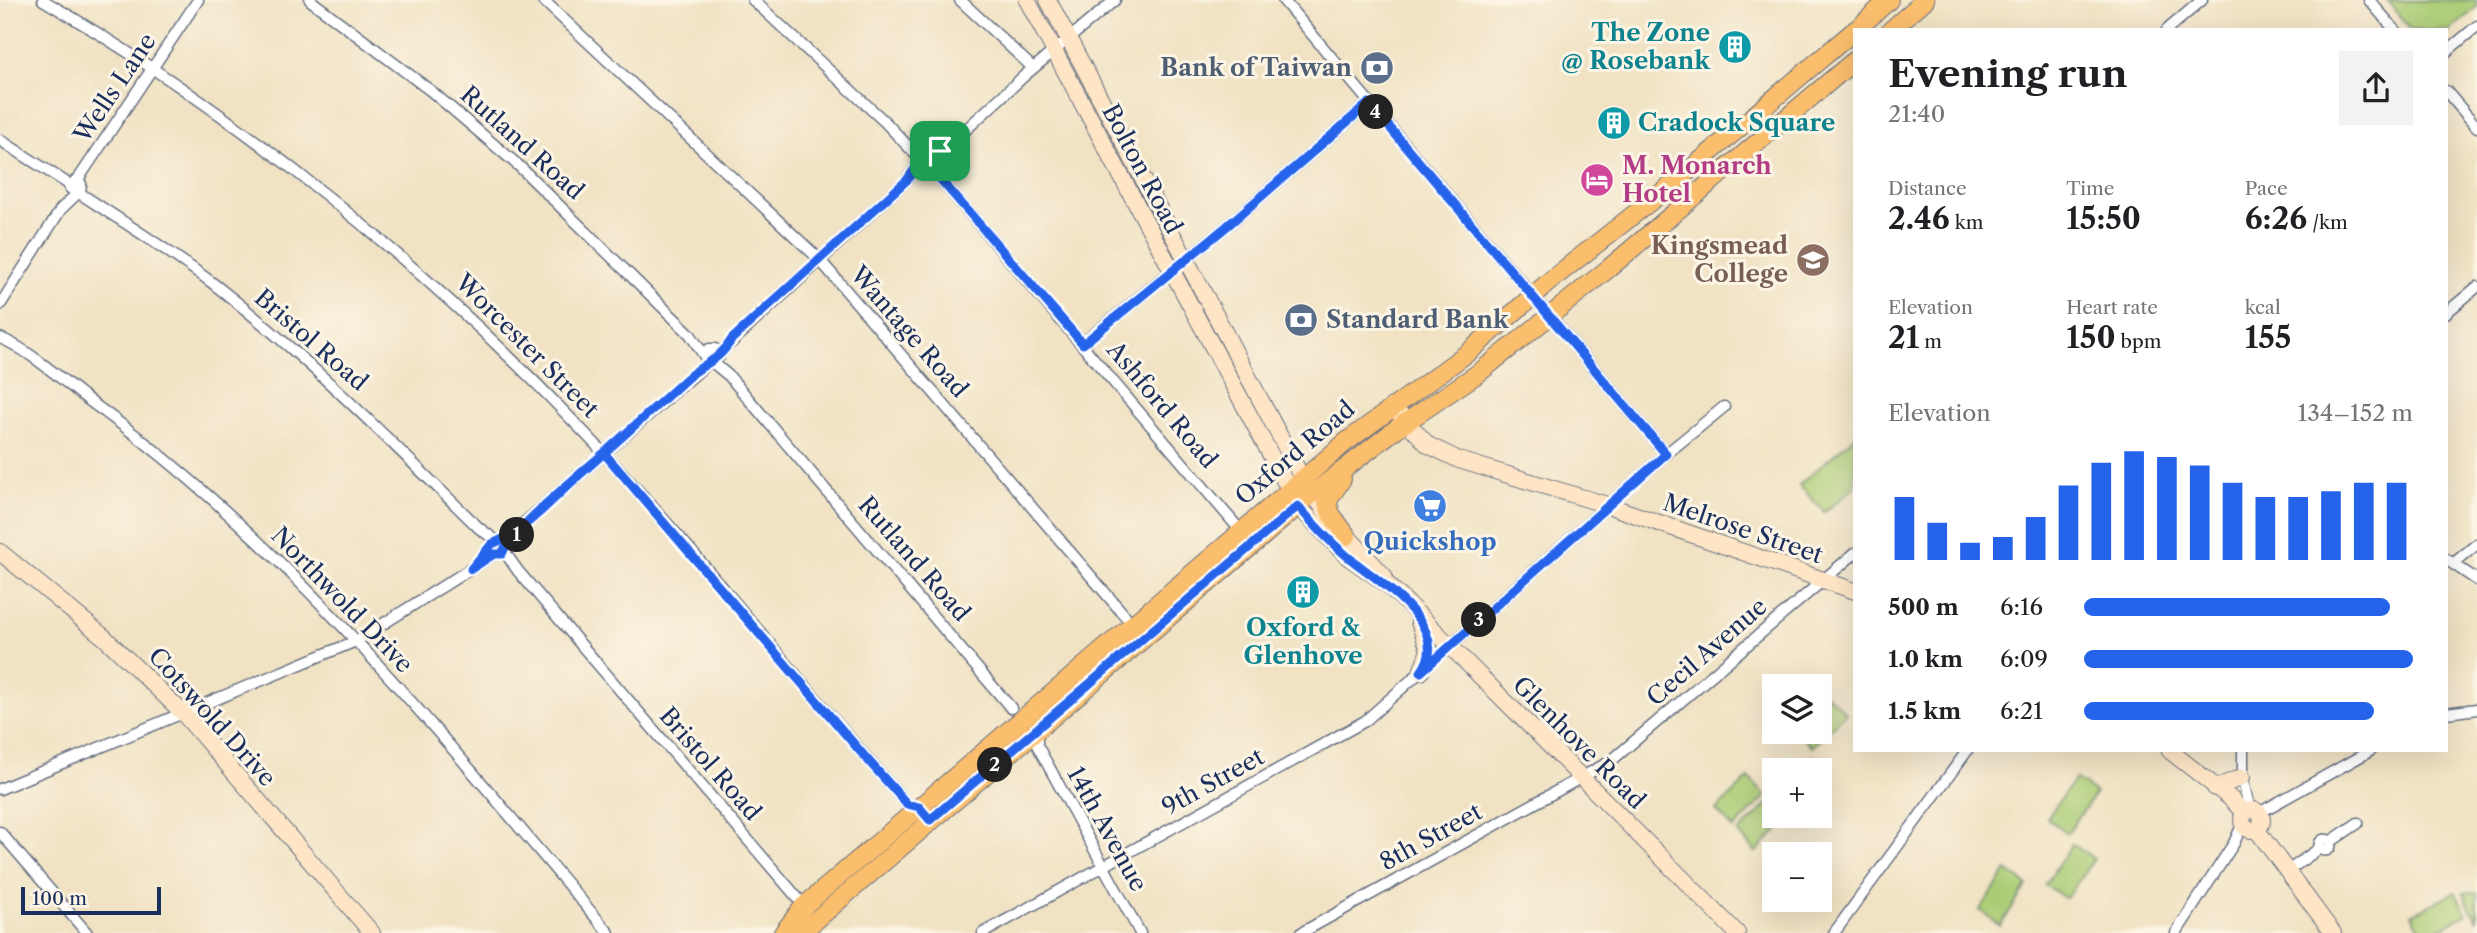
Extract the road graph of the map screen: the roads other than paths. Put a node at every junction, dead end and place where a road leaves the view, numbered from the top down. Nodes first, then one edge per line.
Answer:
1 (43, 0) edge
2 (198, 0) edge
3 (310, 0) edge
4 (543, 0) edge
5 (753, 0) edge
6 (960, 0) edge
7 (1027, 0) edge
8 (1048, 0) edge
9 (1115, 0) edge
10 (1283, 0) edge
11 (1889, 0) edge
12 (1925, 0) edge
13 (2202, 0) edge
14 (2369, 0) edge
15 (2477, 26) edge
16 (1860, 28) edge
17 (1893, 28) edge
18 (2169, 28) edge
19 (2393, 28) edge
20 (1853, 35) edge
21 (1069, 39) junction
22 (2448, 50) edge
23 (1055, 51) junction
24 (1853, 62) edge
25 (155, 67) junction
26 (1033, 68) junction
27 (2448, 93) edge
28 (1369, 103) junction
29 (2477, 127) edge
30 (0, 140) edge
31 (926, 163) junction
32 (76, 187) junction
33 (819, 259) junction
34 (1185, 261) junction
35 (1171, 271) junction
36 (2477, 288) edge
37 (1533, 296) junction
38 (0, 305) edge
39 (2448, 311) edge
40 (1550, 314) junction
41 (2, 337) edge
42 (1083, 344) junction
43 (712, 355) junction
44 (1392, 406) junction
45 (1724, 407) dead end
46 (1405, 422) junction
47 (604, 453) junction
48 (1666, 454) junction
49 (1360, 457) junction
50 (1300, 493) junction
51 (1607, 505) junction
52 (1241, 530) junction
53 (1347, 536) junction
54 (2477, 544) edge
55 (498, 548) junction
56 (0, 552) edge
57 (1853, 555) edge
58 (2451, 561) edge
59 (1823, 580) junction
60 (2477, 580) edge
61 (1388, 585) junction
62 (1853, 590) edge
63 (1408, 604) junction
64 (1132, 624) junction
65 (356, 641) junction
66 (1449, 647) junction
67 (1421, 672) junction
68 (2477, 709) edge
69 (183, 713) junction
70 (2448, 713) edge
71 (1017, 715) junction
72 (1033, 738) junction
73 (1965, 752) edge
74 (2171, 752) edge
75 (2243, 752) edge
76 (2368, 752) edge
77 (1582, 778) junction
78 (2242, 779) junction
79 (0, 789) edge
80 (2221, 792) junction
81 (917, 815) junction
82 (2251, 819) junction
83 (2358, 823) dead end
84 (0, 832) edge
85 (1103, 867) junction
86 (2289, 870) junction
87 (810, 913) junction
88 (87, 933) edge
89 (372, 933) edge
90 (609, 933) edge
91 (783, 933) edge
92 (801, 933) edge
93 (983, 933) edge
94 (1140, 933) edge
95 (1301, 933) edge
96 (1737, 933) edge
97 (1834, 933) edge
98 (2176, 933) edge
99 (2333, 933) edge

1 - 25 street, Worcester Street
2 - 25 street, Wells Lane
3 - 43 street, Rutland Road
4 - 33 street, Wantage Road
5 - 31 street, Ashford Road
6 - 26 street
7 - 23 main road, Bolton Road
8 - 21 main road, Bolton Road
9 - 21 street
10 - 28 street
11 - 16 main road, Oxford Road
12 - 17 main road
13 - 18 street
14 - 19 street
15 - 22 street
20 - 37 main road, Oxford Road
21 - 23 street
21 - 34 main road, Bolton Road
23 - 26 street
23 - 35 main road, Bolton Road
24 - 40 main road, Oxford Road
25 - 32 street, Wells Lane
25 - 47 street, Worcester Street
26 - 31 street
27 - 29 street
28 - 34 street
28 - 37 street
30 - 32 street, Bristol Road
31 - 33 street
31 - 42 street, Ashford Road
32 - 38 street, Wells Lane
32 - 55 street, Bristol Road
33 - 43 street
33 - 64 street, Wantage Road
34 - 35 street
34 - 50 main road, Bolton Road
35 - 42 street
35 - 50 main road, Bolton Road
36 - 39 street
37 - 40 street
37 - 44 main road, Oxford Road
40 - 46 main road, Oxford Road
40 - 48 street
41 - 65 street, Northwold Drive
42 - 52 street, Ashford Road
43 - 47 street
43 - 71 street, Rutland Road
44 - 46 main road, Melrose Street
44 - 50 main road, Oxford Road
45 - 48 street, 9th Street
46 - 49 main road, Oxford Road
46 - 51 main road, Melrose Street
47 - 55 street
47 - 81 street, Worcester Street
48 - 51 street, 9th Street
49 - 50 main road, Oxford Road
49 - 53 main road
50 - 52 main road, Oxford Road
50 - 53 main road, Glenhove Road
50 - 61 main road, Glenhove Road
50 - 72 main road, Oxford Road
51 - 59 main road, Melrose Street
51 - 66 street, 9th Street
52 - 64 main road, Oxford Road
53 - 61 main road, Glenhove Road
54 - 58 street
55 - 65 street
55 - 87 street, Bristol Road
56 - 69 main road, Cotswold Drive
57 - 59 street, Cecil Avenue
58 - 60 street
59 - 62 main road, Melrose Street
59 - 77 street, Cecil Avenue
61 - 63 main road, Glenhove Road
63 - 66 main road, Glenhove Road
63 - 67 main road
64 - 71 main road, Oxford Road
65 - 69 street
65 - 90 street, Northwold Drive
66 - 67 street, 9th Street
66 - 77 main road, Glenhove Road
67 - 85 street, 9th Street
68 - 70 street
69 - 79 street
69 - 89 main road, Cotswold Drive
71 - 72 street
71 - 72 street
71 - 81 main road, Oxford Road
72 - 81 main road, Oxford Road
72 - 85 street, 14th Avenue
73 - 97 street
74 - 80 main road
75 - 78 street
76 - 82 street
77 - 95 street, 8th Street
77 - 96 main road, Glenhove Road
78 - 80 main road
78 - 82 street
80 - 82 main road
81 - 87 main road, Oxford Road
82 - 86 main road
82 - 98 street
83 - 86 street
84 - 88 street
85 - 93 street, 9th Street
85 - 94 street, 14th Avenue
86 - 99 main road
87 - 91 main road, Oxford Road
87 - 92 main road, Oxford Road

